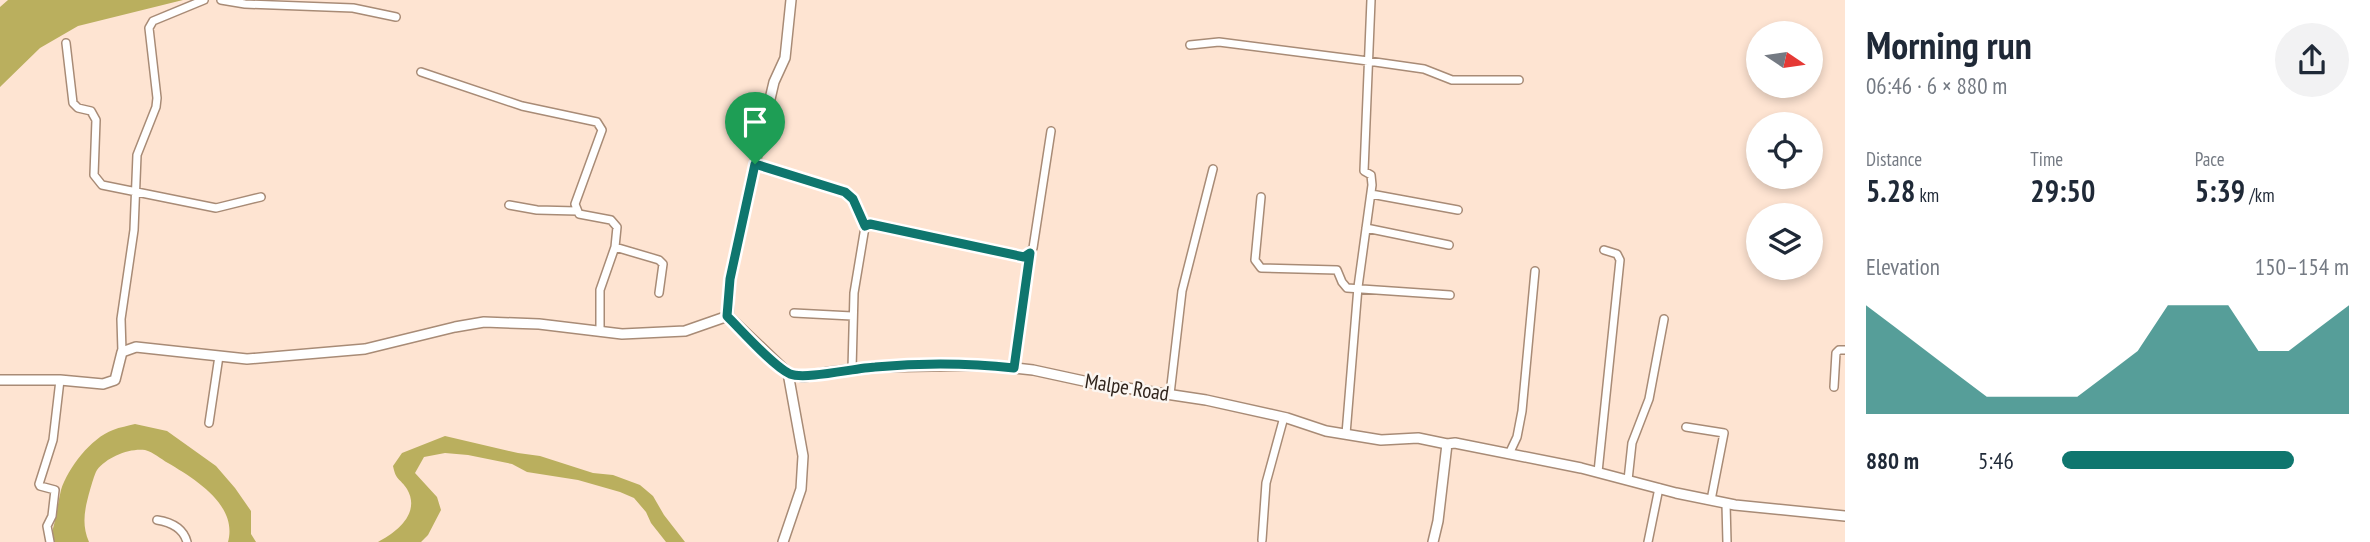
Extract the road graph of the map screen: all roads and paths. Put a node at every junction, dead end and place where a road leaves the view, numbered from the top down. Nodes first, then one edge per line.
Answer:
1 (204, 0) edge
2 (221, 0) edge
3 (791, 0) edge
4 (1371, 0) edge
5 (397, 18) dead end
6 (66, 43) dead end
7 (1190, 44) dead end
8 (1368, 61) junction
9 (421, 72) dead end
10 (1519, 80) dead end
11 (1051, 131) dead end
12 (755, 164) junction
13 (1213, 169) dead end
14 (135, 193) junction
15 (1371, 194) junction
16 (261, 197) dead end
17 (1261, 197) dead end
18 (509, 205) dead end
19 (1458, 210) dead end
20 (577, 211) junction
21 (865, 226) junction
22 (1366, 228) junction
23 (1449, 245) dead end
24 (615, 247) junction
25 (1604, 250) dead end
26 (1030, 253) junction
27 (1535, 271) dead end
28 (1358, 287) junction
29 (659, 293) dead end
30 (1450, 295) dead end
31 (794, 313) dead end
32 (727, 316) junction
33 (852, 316) junction
34 (1664, 318) dead end
35 (600, 331) junction
36 (1845, 350) edge
37 (122, 352) junction
38 (219, 356) junction
39 (1014, 368) junction
40 (852, 369) junction
41 (788, 373) junction
42 (0, 380) edge
43 (60, 380) junction
44 (1834, 387) dead end
45 (1170, 394) junction
46 (1284, 417) junction
47 (209, 423) dead end
48 (1686, 427) dead end
49 (1346, 434) junction
50 (1447, 444) junction
51 (1509, 454) junction
52 (1598, 472) junction
53 (1628, 480) junction
54 (1659, 488) junction
55 (1711, 500) junction
56 (1726, 503) junction
57 (1845, 516) edge
58 (157, 520) dead end
59 (1262, 540) dead end
60 (50, 542) edge
61 (187, 542) edge
62 (783, 542) edge
63 (1433, 542) edge
64 (1648, 542) edge
65 (1727, 542) edge

1 - 14 street
2 - 5 street
3 - 12 street
4 - 8 street
6 - 14 street
7 - 8 street
8 - 10 street
8 - 15 street
9 - 20 street
11 - 26 street
12 - 21 street
12 - 32 street
13 - 45 street
14 - 16 street
14 - 37 street
15 - 19 street
15 - 22 street
17 - 28 street
18 - 20 street
20 - 24 street
21 - 26 street
21 - 33 street
22 - 23 street
22 - 28 street
24 - 29 street
24 - 35 street
25 - 52 street
26 - 39 street
27 - 51 street
28 - 30 street
28 - 49 street
31 - 33 street
32 - 35 street
32 - 41 street
33 - 40 street
34 - 53 street
35 - 38 street
36 - 44 street
37 - 38 street
37 - 43 street
38 - 47 street
39 - 40 street, Malpe Road
39 - 45 street, Malpe Road
40 - 41 street, Malpe Road
41 - 62 street
42 - 43 street
43 - 60 street
45 - 46 street, Malpe Road
46 - 49 street, Malpe Road
46 - 59 street
48 - 55 street
49 - 50 street, Malpe Road
50 - 51 street, Malpe Road
50 - 63 street
51 - 52 street, Malpe Road
52 - 53 street, Malpe Road
53 - 54 street, Malpe Road
54 - 55 street, Malpe Road
54 - 64 street
55 - 56 street, Malpe Road
56 - 57 street, Malpe Road
56 - 65 street
58 - 61 street

